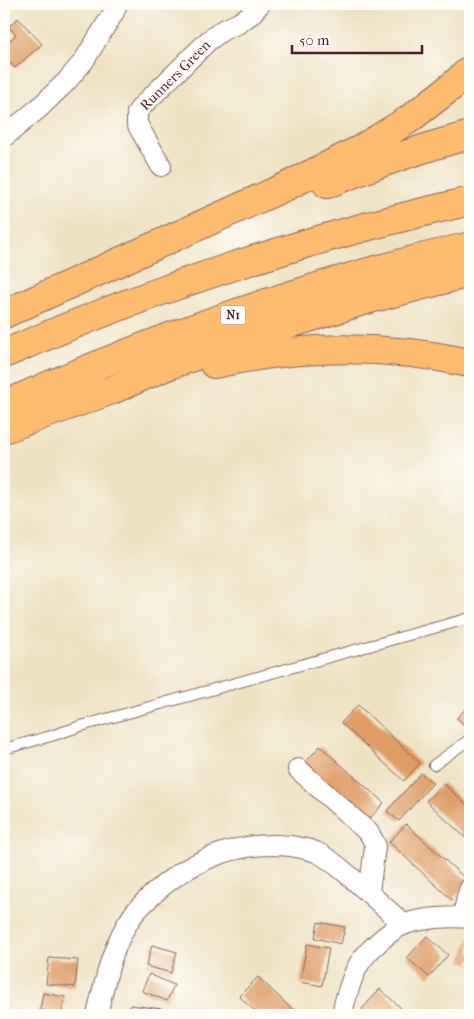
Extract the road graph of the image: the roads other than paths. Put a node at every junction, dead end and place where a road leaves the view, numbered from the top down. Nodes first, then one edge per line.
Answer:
1 (116, 4) edge
2 (260, 4) edge
3 (470, 70) edge
4 (470, 135) edge
5 (4, 137) edge
6 (161, 166) dead end
7 (470, 200) edge
8 (470, 246) edge
9 (470, 273) edge
10 (4, 315) edge
11 (4, 354) edge
12 (470, 363) edge
13 (112, 390) junction
14 (4, 406) edge
15 (4, 429) edge
16 (470, 618) edge
17 (470, 739) edge
18 (4, 749) edge
19 (434, 765) dead end
20 (298, 769) dead end
21 (470, 888) edge
22 (369, 892) junction
23 (467, 917) edge
24 (404, 924) junction
25 (97, 1015) edge
26 (342, 1015) edge

1 - 5 street
2 - 6 street, Runners Green
3 - 10 highway
4 - 10 highway
7 - 11 highway
8 - 14 highway, N1
9 - 13 highway
12 - 13 highway
13 - 15 highway
16 - 18 lane
17 - 19 lane
20 - 22 street
21 - 23 street
22 - 24 street
22 - 25 street
23 - 24 street
24 - 26 street

